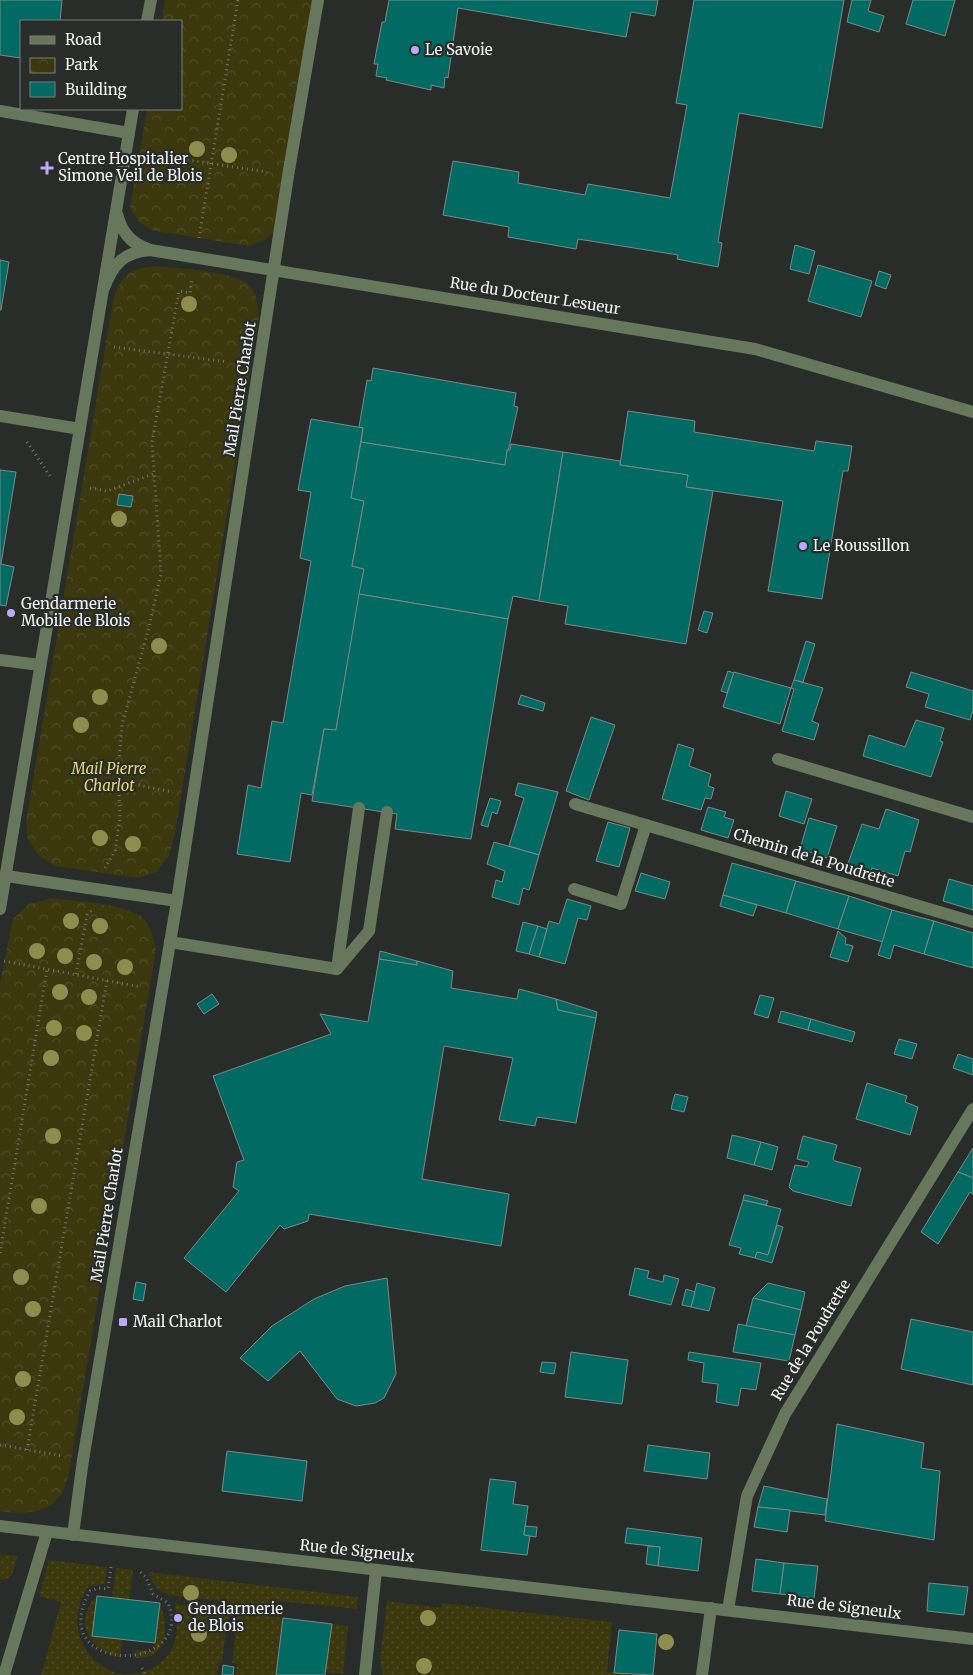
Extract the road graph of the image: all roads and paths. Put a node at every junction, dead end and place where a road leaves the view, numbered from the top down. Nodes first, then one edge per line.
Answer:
1 (151, 0) edge
2 (238, 0) edge
3 (318, 0) edge
4 (147, 20) edge
5 (133, 110) edge
6 (0, 111) edge
7 (129, 133) junction
8 (124, 162) junction
9 (211, 163) junction
10 (274, 174) dead end
11 (116, 209) junction
12 (150, 250) junction
13 (195, 257) junction
14 (274, 270) junction
15 (104, 288) junction
16 (94, 344) junction
17 (168, 354) junction
18 (228, 362) dead end
19 (973, 412) edge
20 (0, 416) edge
21 (80, 429) junction
22 (25, 440) dead end
23 (153, 474) junction
24 (52, 480) dead end
25 (82, 486) dead end
26 (0, 660) edge
27 (40, 665) junction
28 (778, 759) dead end
29 (119, 781) junction
30 (176, 792) dead end
31 (575, 804) dead end
32 (359, 808) dead end
33 (387, 812) dead end
34 (973, 818) edge
35 (646, 825) junction
36 (102, 873) dead end
37 (6, 876) junction
38 (574, 889) dead end
39 (177, 901) junction
40 (97, 905) dead end
41 (0, 909) edge
42 (973, 922) edge
43 (170, 942) junction
44 (4, 961) dead end
45 (336, 968) junction
46 (48, 969) junction
47 (76, 974) junction
48 (107, 980) junction
49 (150, 988) dead end
50 (973, 1109) edge
51 (0, 1253) edge
52 (0, 1445) edge
53 (28, 1450) junction
54 (71, 1458) dead end
55 (0, 1526) edge
56 (46, 1532) junction
57 (73, 1535) junction
58 (111, 1568) dead end
59 (376, 1570) junction
60 (139, 1571) dead end
61 (711, 1608) junction
62 (728, 1610) junction
63 (169, 1639) dead end
64 (973, 1639) edge
65 (89, 1648) dead end
66 (151, 1663) dead end
67 (133, 1668) dead end
68 (142, 1668) junction
69 (4, 1675) edge
70 (146, 1675) edge
71 (365, 1675) edge
72 (702, 1675) edge

1 - 4 street
2 - 9 path
3 - 14 street, Mail Pierre Charlot
5 - 7 street
6 - 7 street
7 - 8 street
8 - 9 path
8 - 11 street
9 - 10 path
9 - 13 path
11 - 12 street
11 - 15 street
12 - 13 street, Rue du Docteur Lesueur
12 - 15 street, Rue du Docteur Lesueur
13 - 14 street, Rue du Docteur Lesueur
13 - 17 path
14 - 19 street, Rue du Docteur Lesueur
14 - 39 street, Mail Pierre Charlot
15 - 16 street
16 - 17 path
16 - 21 street
17 - 18 path
17 - 23 path
20 - 21 street
21 - 27 street
22 - 24 path
23 - 25 path
23 - 29 path
26 - 27 street
27 - 37 street
28 - 34 street
29 - 30 path
29 - 36 path
31 - 35 street, Chemin de la Poudrette
32 - 45 street
33 - 45 street
35 - 38 street
35 - 42 street, Chemin de la Poudrette
37 - 39 street
37 - 41 street
39 - 43 street, Mail Pierre Charlot
40 - 47 path
43 - 45 street
43 - 57 street, Mail Pierre Charlot
44 - 46 path
46 - 47 path
46 - 51 path
47 - 48 path
48 - 49 path
48 - 53 path
50 - 62 street, Rue de la Poudrette
52 - 53 path
53 - 54 path
55 - 56 street, Rue de Signeulx
56 - 57 street, Rue de Signeulx
56 - 69 street
57 - 59 street, Rue de Signeulx
58 - 65 path
59 - 61 street, Rue de Signeulx
59 - 71 street
60 - 63 path
61 - 62 street, Rue de Signeulx
61 - 72 street
62 - 64 street, Rue de Signeulx
66 - 68 path
67 - 68 path
68 - 70 path

